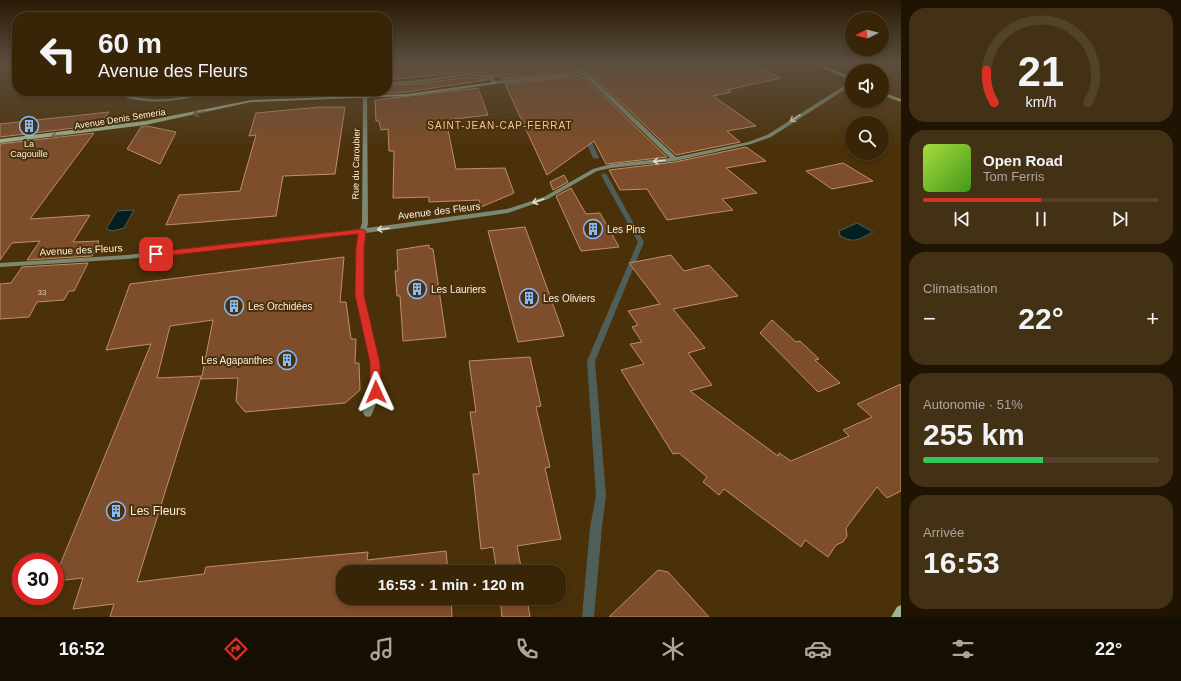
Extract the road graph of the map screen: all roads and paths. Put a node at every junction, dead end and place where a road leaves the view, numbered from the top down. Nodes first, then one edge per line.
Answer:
1 (447, 91) edge
2 (603, 91) edge
3 (840, 91) edge
4 (128, 96) edge
5 (188, 96) edge
6 (388, 96) edge
7 (392, 96) edge
8 (889, 96) edge
9 (365, 98) junction
10 (901, 101) edge
11 (0, 141) edge
12 (675, 159) junction
13 (362, 231) junction
14 (0, 265) edge
15 (368, 413) dead end
16 (901, 611) edge
17 (897, 617) edge

1 - 7 main road, Avenue Denis Semeria
2 - 12 street
3 -> 12 street, Avenue des Fleurs
4 - 5 street
6 - 9 main road, Avenue Denis Semeria
8 - 10 main road
9 -> 11 main road, Avenue Denis Semeria
9 - 13 street, Rue du Caroubier
12 -> 13 street, Avenue des Fleurs
13 - 14 street, Avenue des Fleurs
13 - 15 street, Rue du Caroubier
16 - 17 main road

